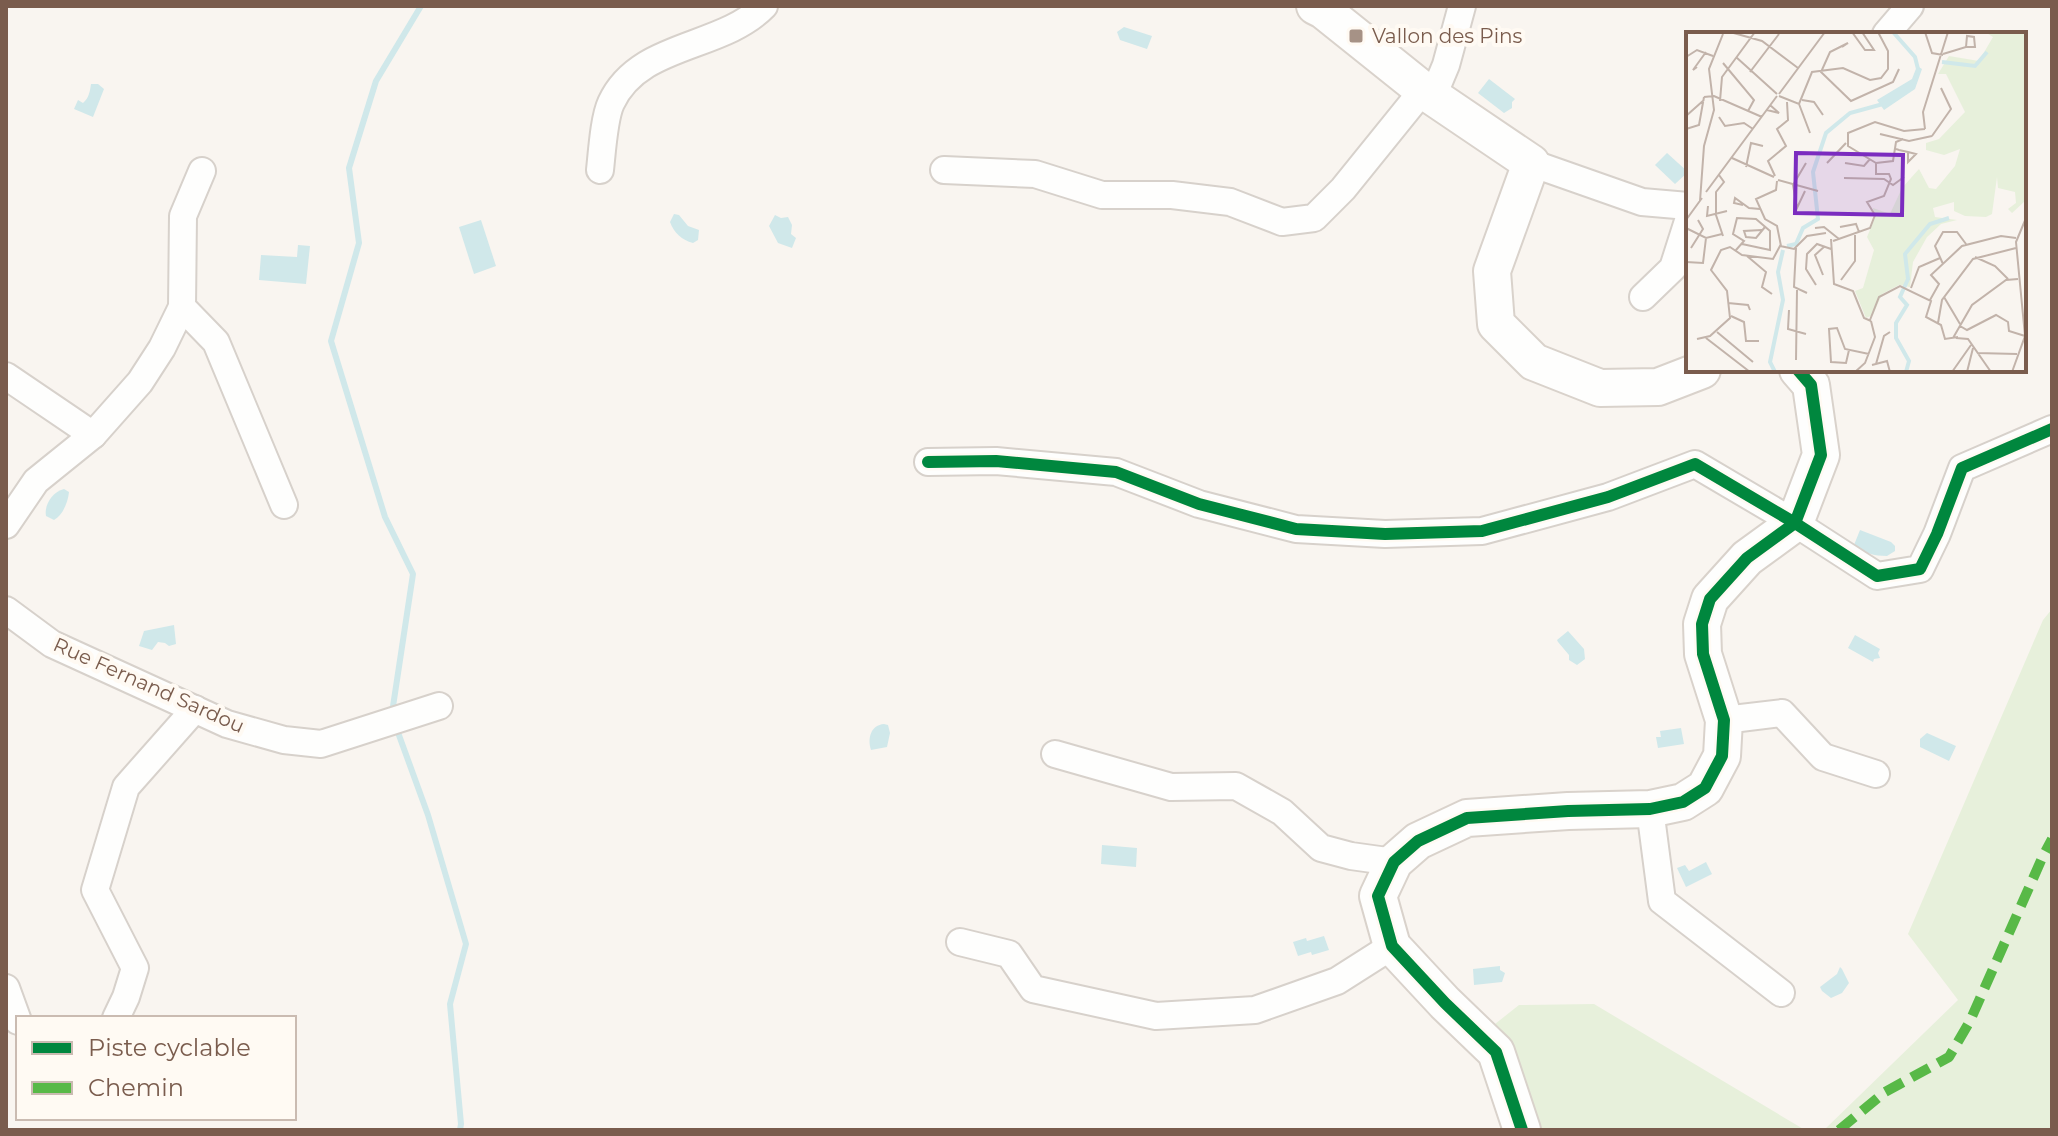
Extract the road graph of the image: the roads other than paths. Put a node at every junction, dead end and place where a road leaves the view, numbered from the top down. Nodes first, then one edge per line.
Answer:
1 (764, 6) edge
2 (1315, 6) edge
3 (1462, 6) edge
4 (1910, 6) edge
5 (1888, 32) edge
6 (1428, 93) junction
7 (1531, 163) junction
8 (600, 170) dead end
9 (944, 170) dead end
10 (202, 171) dead end
11 (1686, 206) edge
12 (1686, 227) edge
13 (1643, 297) dead end
14 (182, 307) junction
15 (1697, 372) edge
16 (1800, 372) edge
17 (6, 376) edge
18 (2052, 429) edge
19 (93, 435) junction
20 (928, 462) dead end
21 (284, 505) dead end
22 (1795, 523) junction
23 (6, 525) edge
24 (6, 610) edge
25 (439, 706) dead end
26 (195, 709) junction
27 (1724, 720) junction
28 (1055, 754) dead end
29 (1876, 774) dead end
30 (1650, 809) junction
31 (1394, 862) junction
32 (960, 942) dead end
33 (1392, 946) junction
34 (6, 988) edge
35 (1781, 993) dead end
36 (16, 1016) edge
37 (117, 1016) edge
38 (1522, 1130) edge

1 - 8 street
2 - 6 street
3 - 6 street
4 - 5 street
6 - 7 street
6 - 9 street
7 - 11 street
7 - 15 street
10 - 14 street
12 - 13 street
14 - 19 street
14 - 21 street
16 - 22 street
17 - 19 street
18 - 22 street
19 - 23 street
20 - 22 street
22 - 27 street
24 - 26 street, Rue Fernand Sardou
25 - 26 street, Rue Fernand Sardou
26 - 37 street
27 - 29 street
27 - 30 street
28 - 31 street
30 - 31 street
30 - 35 street
31 - 33 street
32 - 33 street
33 - 38 street
34 - 36 street

